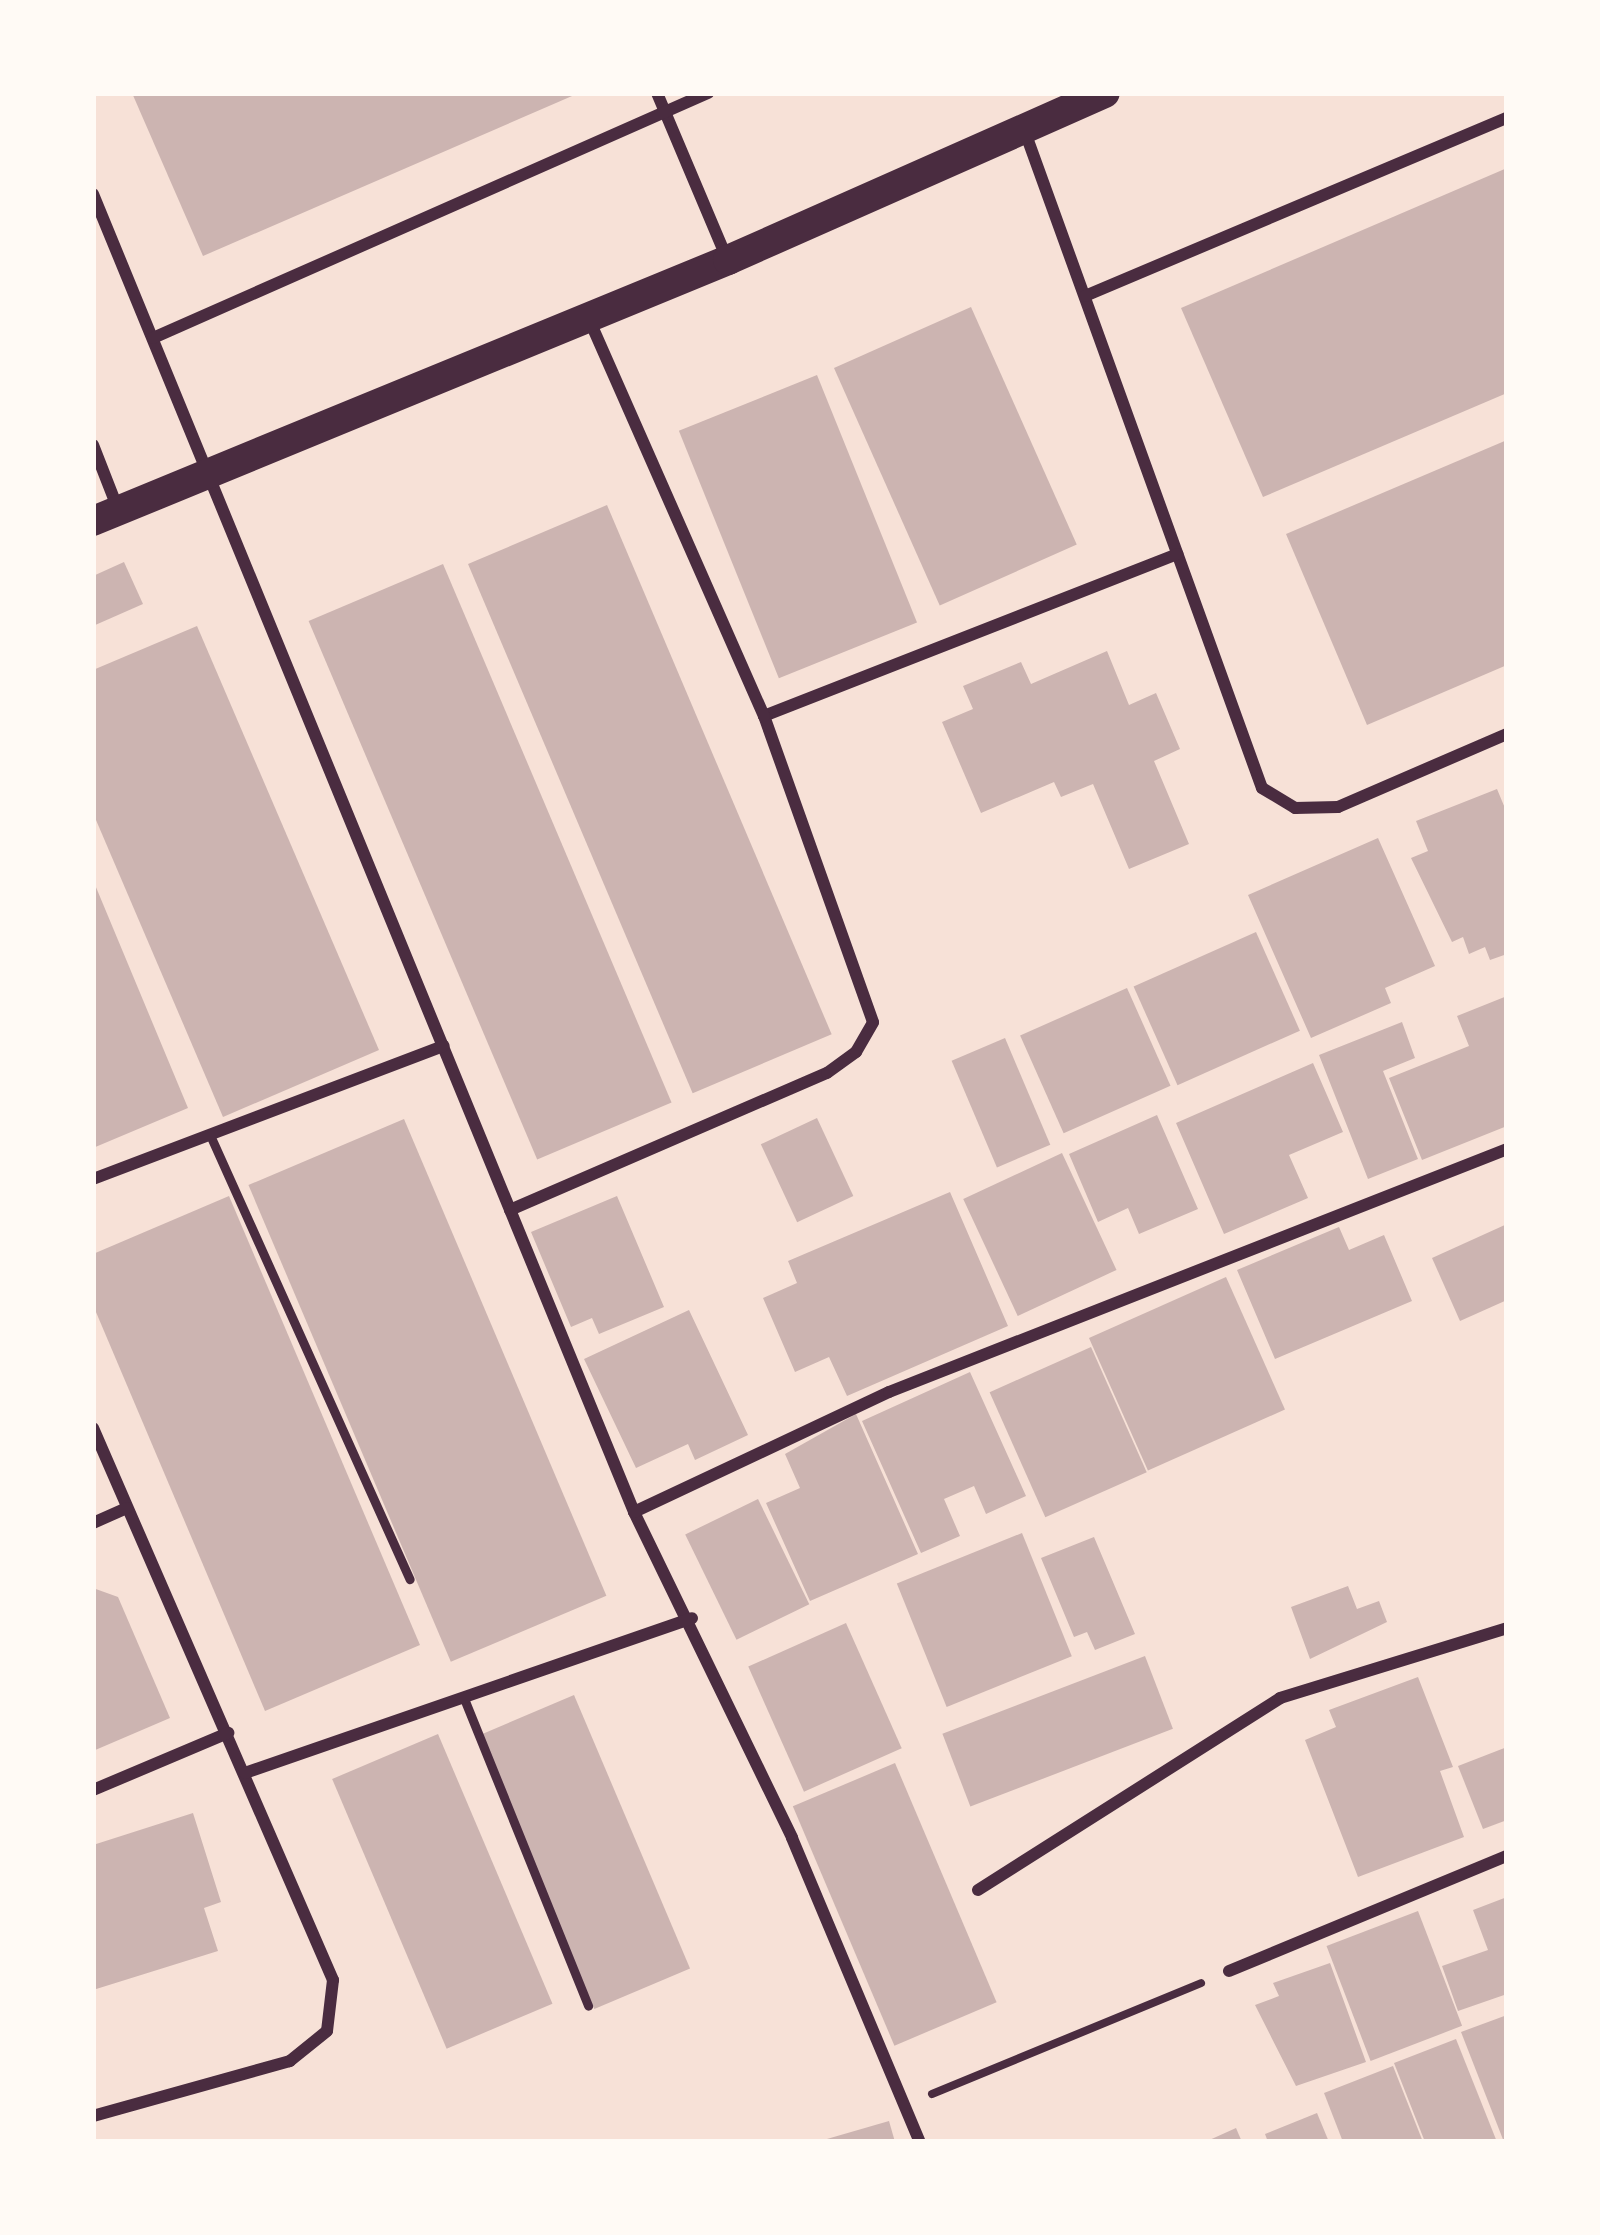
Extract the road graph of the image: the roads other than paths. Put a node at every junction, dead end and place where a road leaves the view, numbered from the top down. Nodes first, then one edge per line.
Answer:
1 (657, 93) edge
2 (708, 93) edge
3 (1106, 93) edge
4 (665, 112) junction
5 (1507, 118) edge
6 (1025, 131) junction
7 (93, 194) edge
8 (728, 260) junction
9 (1084, 296) junction
10 (588, 318) junction
11 (152, 338) junction
12 (93, 445) edge
13 (208, 473) junction
14 (106, 515) edge
15 (1178, 554) junction
16 (764, 716) junction
17 (1507, 734) edge
18 (444, 1046) junction
19 (210, 1136) junction
20 (1507, 1149) edge
21 (93, 1179) edge
22 (510, 1210) junction
23 (93, 1428) edge
24 (128, 1508) junction
25 (634, 1512) junction
26 (93, 1523) edge
27 (410, 1579) dead end
28 (692, 1618) junction
29 (1507, 1628) edge
30 (463, 1696) junction
31 (228, 1733) junction
32 (245, 1772) junction
33 (93, 1790) edge
34 (1507, 1856) edge
35 (978, 1890) dead end
36 (1228, 1971) road end
37 (587, 2006) dead end
38 (93, 2116) edge
39 (920, 2142) edge

1 - 4 street
2 - 4 street
3 - 6 main road
4 - 8 street
4 - 11 street
5 - 9 street
6 - 8 main road
6 - 9 street
7 - 11 street
8 - 10 main road
9 - 15 street
10 - 13 main road
10 - 16 street
11 - 13 street
12 - 14 street
13 - 14 main road
13 - 18 street
15 - 16 street
15 - 17 street
16 - 22 street
18 - 19 street
18 - 22 street
19 - 21 street
19 - 27 lane
20 - 25 street
22 - 25 street
23 - 24 street
24 - 26 street
24 - 31 street
25 - 28 street
28 - 30 street
28 - 39 street
29 - 35 street
30 - 32 street
30 - 37 lane
31 - 32 street
31 - 33 street
32 - 38 street
34 - 36 street

